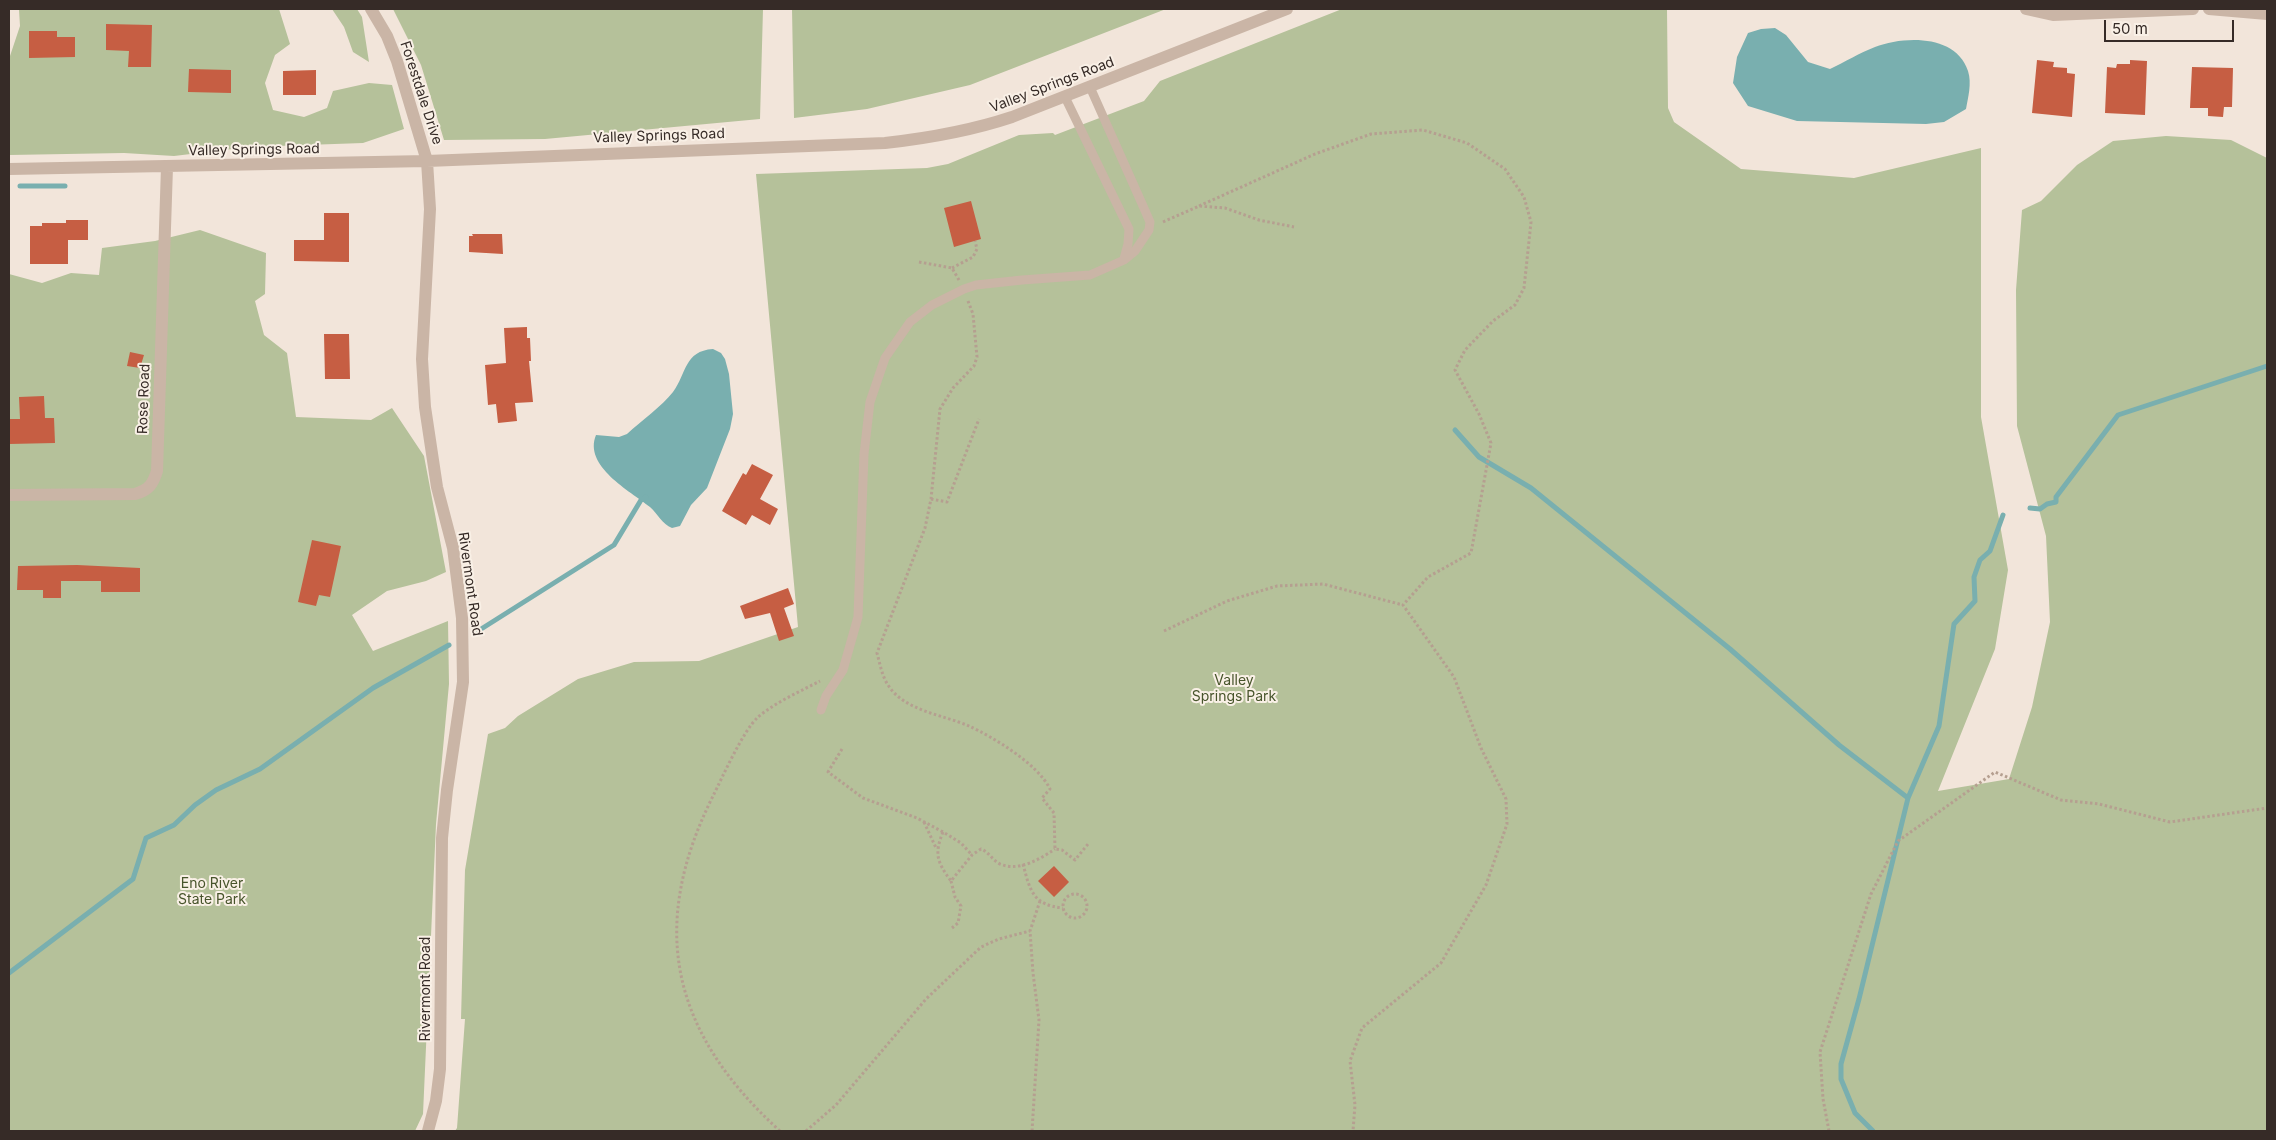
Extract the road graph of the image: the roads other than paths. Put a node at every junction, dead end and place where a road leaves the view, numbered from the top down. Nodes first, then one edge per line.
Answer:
1 (372, 9) edge
2 (1287, 9) edge
3 (2026, 9) edge
4 (2193, 9) edge
5 (2209, 9) edge
6 (2267, 14) edge
7 (1090, 87) junction
8 (1065, 97) junction
9 (427, 161) junction
10 (167, 167) junction
11 (9, 169) edge
12 (1124, 260) junction
13 (9, 495) edge
14 (821, 710) dead end
15 (428, 1131) edge

1 - 9 street, Forestdale Drive
2 - 7 street, Valley Springs Road
3 - 4 street
5 - 6 street
7 - 8 street, Valley Springs Road
7 - 12 lane
8 - 9 street, Valley Springs Road
8 - 12 lane
9 - 10 street, Valley Springs Road
9 - 15 street, Rivermont Road
10 - 11 street, Valley Springs Road
10 - 13 street, Rose Road
12 - 14 lane

